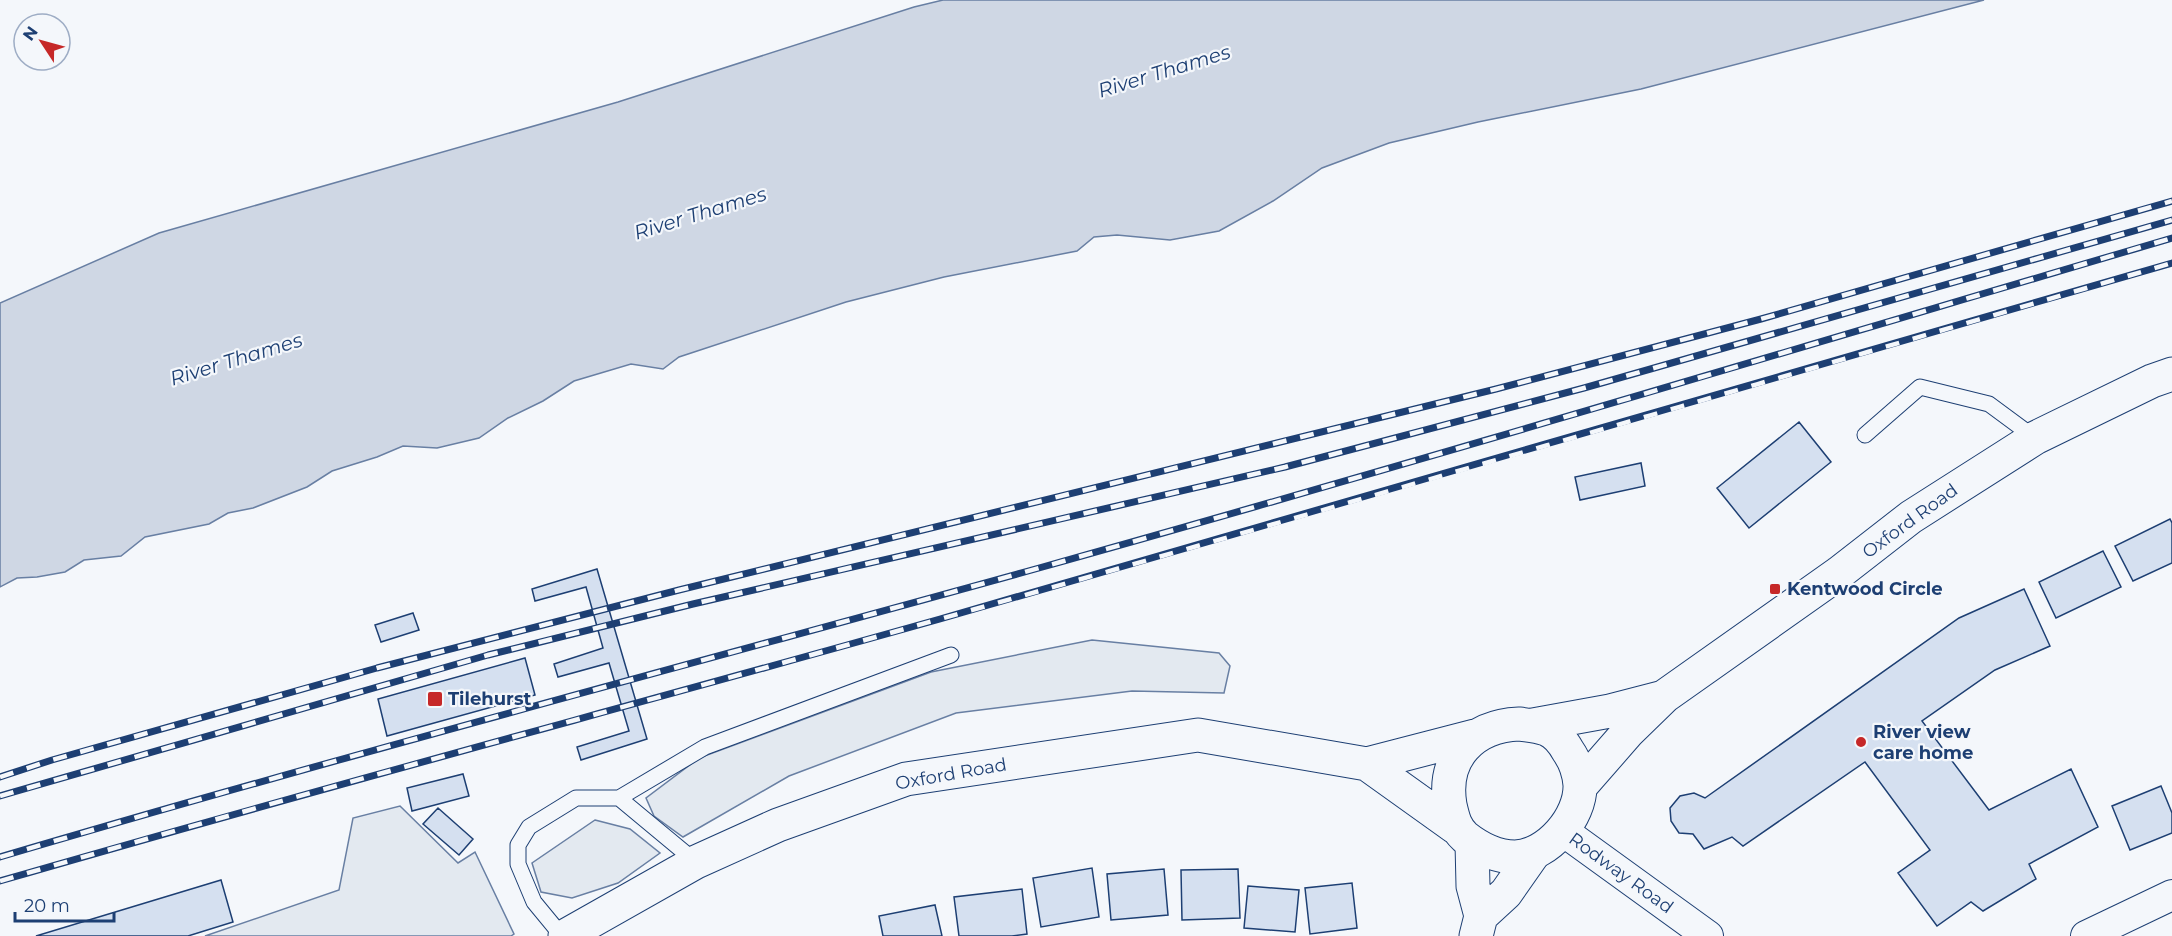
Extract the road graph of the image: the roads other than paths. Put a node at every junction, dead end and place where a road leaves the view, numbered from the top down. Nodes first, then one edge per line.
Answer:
1 (2172, 374) edge
2 (1865, 435) dead end
3 (2035, 438) junction
4 (951, 655) dead end
5 (1665, 696) junction
6 (1533, 725) junction
7 (1475, 736) junction
8 (1367, 764) junction
9 (1580, 787) junction
10 (619, 798) junction
11 (1563, 831) junction
12 (1464, 835) junction
13 (1534, 853) junction
14 (696, 862) junction
15 (2172, 895) edge
16 (1479, 926) edge
17 (1703, 932) edge
18 (564, 936) edge
19 (2086, 936) edge

1 - 3 main road, Oxford Road
2 - 3 lane
3 - 5 main road, Oxford Road
4 - 10 lane
5 - 6 main road, Oxford Road
5 - 9 main road, Oxford Road
6 - 7 main road
6 - 9 main road
7 - 8 main road, Oxford Road
7 - 12 main road
8 - 12 main road, Oxford Road
8 - 14 main road, Oxford Road
9 - 11 main road
10 - 14 lane
10 - 18 lane
11 - 13 main road
11 - 17 street, Rodway Road
12 - 13 main road
12 - 16 main road
13 - 16 main road
14 - 18 main road, Oxford Road
15 - 19 street

